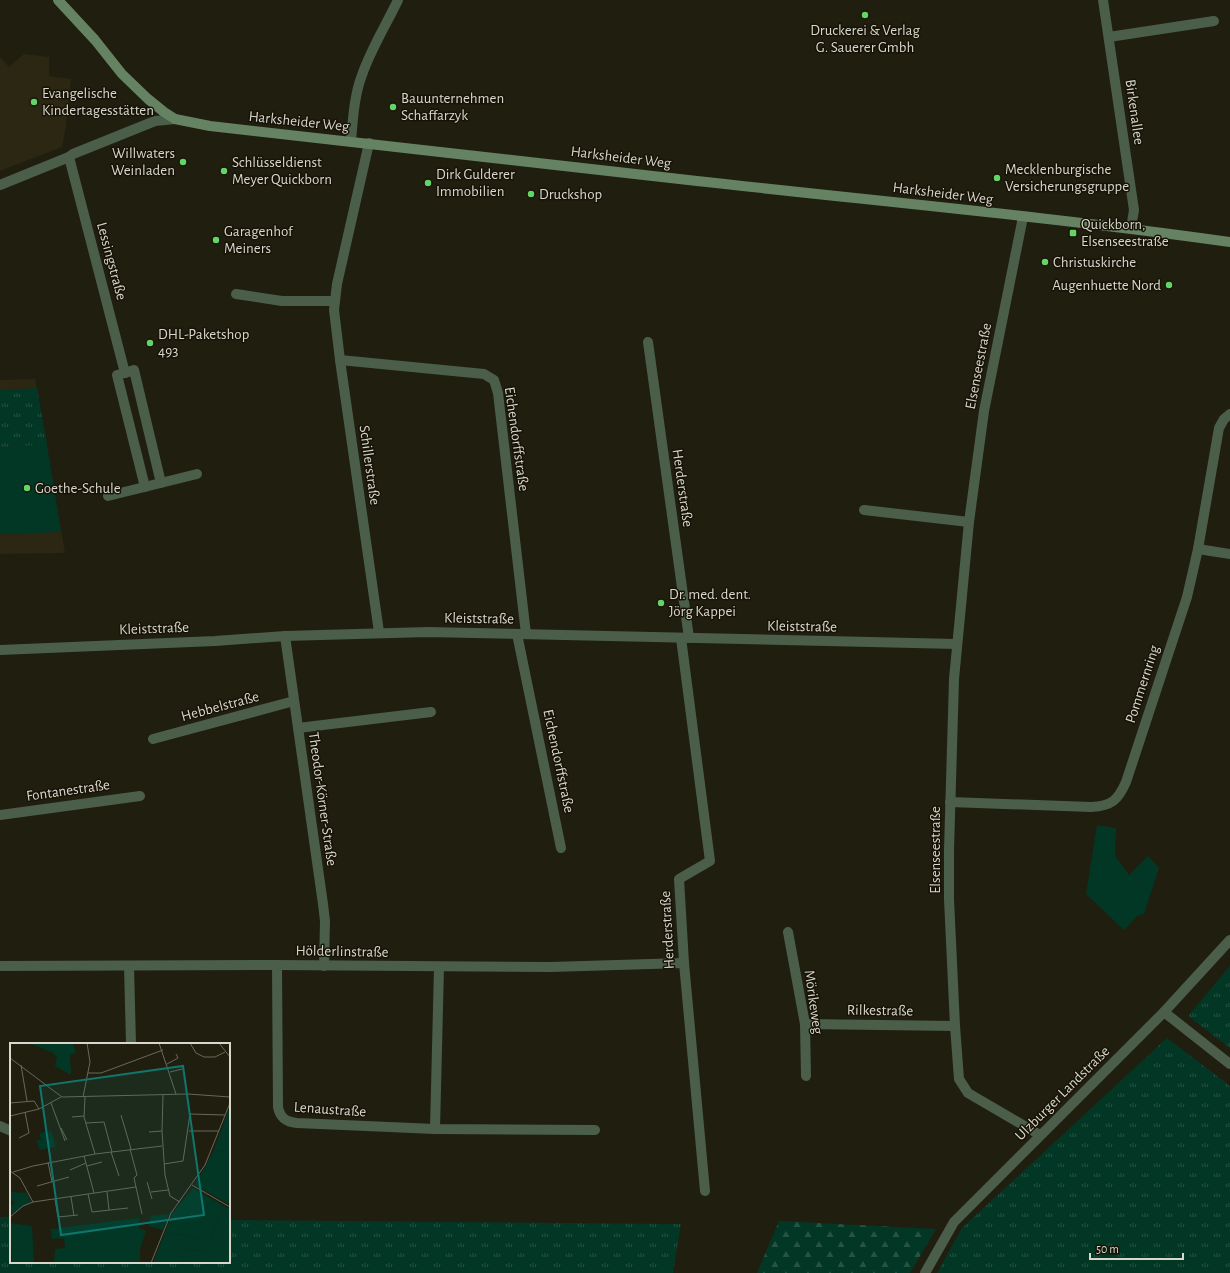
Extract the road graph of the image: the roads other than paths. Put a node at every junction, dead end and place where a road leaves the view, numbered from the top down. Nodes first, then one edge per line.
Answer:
1 (58, 0) edge
2 (398, 0) edge
3 (1103, 0) edge
4 (1214, 21) dead end
5 (1109, 37) junction
6 (175, 119) junction
7 (351, 141) junction
8 (369, 144) junction
9 (69, 157) junction
10 (0, 185) edge
11 (1023, 217) junction
12 (1131, 228) junction
13 (1230, 242) edge
14 (236, 294) dead end
15 (335, 301) junction
16 (648, 342) dead end
17 (340, 360) junction
18 (125, 372) junction
19 (1230, 414) edge
20 (197, 474) dead end
21 (162, 483) junction
22 (145, 487) junction
23 (108, 496) dead end
24 (864, 510) dead end
25 (969, 522) junction
26 (1198, 549) junction
27 (1230, 554) edge
28 (379, 632) junction
29 (522, 634) junction
30 (285, 636) junction
31 (685, 638) junction
32 (957, 644) junction
33 (0, 650) edge
34 (294, 700) junction
35 (431, 712) dead end
36 (298, 728) junction
37 (153, 740) dead end
38 (140, 796) dead end
39 (950, 802) junction
40 (0, 815) edge
41 (561, 848) dead end
42 (788, 932) dead end
43 (1230, 940) edge
44 (684, 963) junction
45 (277, 965) junction
46 (0, 966) edge
47 (129, 966) junction
48 (324, 966) junction
49 (439, 967) junction
50 (1164, 1012) junction
51 (805, 1024) junction
52 (955, 1026) junction
53 (131, 1043) edge
54 (1230, 1064) edge
55 (806, 1076) dead end
56 (0, 1126) edge
57 (435, 1129) junction
58 (595, 1130) dead end
59 (10, 1131) edge
60 (1040, 1136) junction
61 (705, 1191) dead end
62 (925, 1273) edge

1 - 6 main road, Harksheider Weg
2 - 7 street
3 - 5 street, Birkenallee
4 - 5 street
5 - 12 street, Birkenallee
6 - 7 main road, Harksheider Weg
6 - 9 street
7 - 8 main road, Harksheider Weg
8 - 11 main road, Harksheider Weg
8 - 15 street, Schillerstraße
9 - 10 street
9 - 18 street, Lessingstraße
11 - 12 main road, Harksheider Weg
11 - 25 street, Elsenseestraße
12 - 13 main road, Harksheider Weg
14 - 15 street
15 - 17 street, Schillerstraße
16 - 31 street, Herderstraße
17 - 28 street, Schillerstraße
17 - 29 street, Eichendorffstraße
18 - 21 street
18 - 22 street
19 - 26 street, Pommernring
20 - 21 street
21 - 22 street
22 - 23 street
24 - 25 street
25 - 32 street, Elsenseestraße
26 - 27 street
26 - 39 street, Pommernring
28 - 29 street, Kleiststraße
28 - 30 street, Kleiststraße
29 - 31 street, Kleiststraße
29 - 41 street, Eichendorffstraße
30 - 33 street, Kleiststraße
30 - 34 street, Theodor-Körner-Straße
31 - 32 street, Kleiststraße
31 - 44 street, Herderstraße
32 - 39 street, Elsenseestraße
34 - 36 street, Theodor-Körner-Straße
34 - 37 street, Hebbelstraße
35 - 36 street
36 - 48 street, Theodor-Körner-Straße
38 - 40 street, Fontanestraße
39 - 52 street, Elsenseestraße
42 - 51 street, Mörikeweg
43 - 50 street, Ulzburger Landstraße
44 - 49 street, Hölderlinstraße
44 - 61 street, Herderstraße
45 - 47 street, Hölderlinstraße
45 - 48 street, Hölderlinstraße
45 - 57 street, Lenaustraße
46 - 47 street, Hölderlinstraße
47 - 53 street
48 - 49 street, Hölderlinstraße
49 - 57 street
50 - 54 street
50 - 60 street, Ulzburger Landstraße
51 - 52 street, Rilkestraße
51 - 55 street, Mörikeweg
52 - 60 street, Elsenseestraße
56 - 59 street
57 - 58 street, Lenaustraße
60 - 62 street, Ulzburger Landstraße

